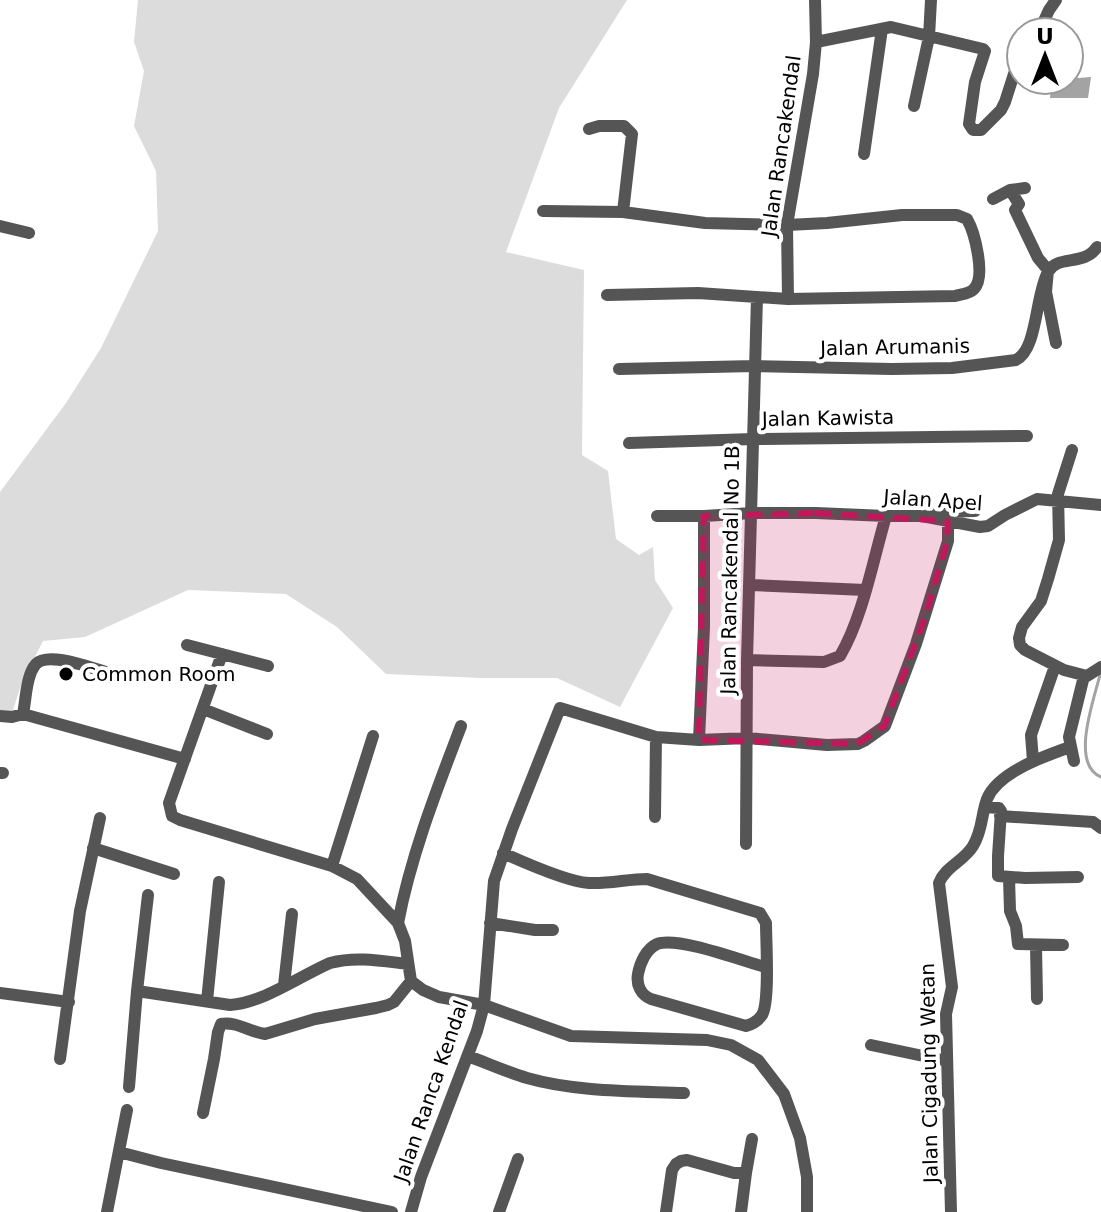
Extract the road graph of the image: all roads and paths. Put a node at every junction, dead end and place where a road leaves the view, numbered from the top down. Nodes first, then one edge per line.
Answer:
1 (815, 0) edge
2 (931, 0) edge
3 (882, 29) junction
4 (929, 37) junction
5 (816, 42) junction
6 (1007, 96) edge
7 (914, 106) dead end
8 (589, 129) dead end
9 (864, 154) dead end
10 (1025, 188) dead end
11 (1010, 190) junction
12 (993, 199) dead end
13 (543, 211) dead end
14 (623, 212) junction
15 (787, 225) junction
16 (0, 226) edge
17 (29, 233) dead end
18 (1097, 252) edge
19 (1048, 270) junction
20 (607, 295) dead end
21 (757, 297) junction
22 (788, 299) junction
23 (1056, 343) dead end
24 (755, 366) junction
25 (619, 369) dead end
26 (1027, 436) dead end
27 (753, 439) junction
28 (629, 443) dead end
29 (1072, 450) dead end
30 (1057, 502) junction
31 (1101, 505) edge
32 (975, 511) dead end
33 (752, 513) junction
34 (657, 516) dead end
35 (704, 516) junction
36 (886, 516) junction
37 (922, 516) junction
38 (948, 521) junction
39 (751, 585) junction
40 (865, 590) junction
41 (187, 645) dead end
42 (222, 654) junction
43 (747, 660) junction
44 (268, 666) dead end
45 (1055, 666) junction
46 (1101, 667) edge
47 (106, 672) dead end
48 (1085, 676) junction
49 (203, 709) junction
50 (23, 714) junction
51 (0, 716) edge
52 (461, 726) dead end
53 (267, 734) dead end
54 (373, 736) dead end
55 (656, 737) junction
56 (748, 738) junction
57 (699, 740) junction
58 (1070, 747) junction
59 (185, 759) junction
60 (1033, 761) junction
61 (1074, 761) dead end
62 (985, 807) junction
63 (1000, 816) junction
64 (655, 817) dead end
65 (100, 818) dead end
66 (1101, 828) edge
67 (746, 844) dead end
68 (93, 848) junction
69 (503, 853) junction
70 (332, 866) junction
71 (174, 874) dead end
72 (1078, 877) dead end
73 (1009, 878) junction
74 (219, 882) dead end
75 (148, 895) dead end
76 (292, 914) dead end
77 (398, 923) junction
78 (490, 923) junction
79 (553, 930) dead end
80 (1036, 945) junction
81 (1063, 945) dead end
82 (408, 964) junction
83 (765, 967) junction
84 (411, 981) junction
85 (284, 985) junction
86 (137, 991) junction
87 (0, 993) edge
88 (1037, 999) dead end
89 (207, 1001) junction
90 (69, 1002) junction
91 (484, 1005) junction
92 (871, 1045) dead end
93 (468, 1056) junction
94 (60, 1059) dead end
95 (947, 1061) junction
96 (129, 1087) dead end
97 (684, 1093) dead end
98 (127, 1110) dead end
99 (203, 1113) dead end
100 (752, 1139) dead end
101 (119, 1152) junction
102 (518, 1159) dead end
103 (746, 1173) junction
104 (107, 1212) edge
105 (392, 1212) edge
106 (411, 1212) edge
107 (499, 1212) edge
108 (666, 1212) edge
109 (741, 1212) edge
110 (807, 1212) edge
111 (951, 1212) edge

1 - 5 street, Jalan Rancakendal
2 - 4 street
3 - 4 street
3 - 5 street
3 - 9 street
4 - 6 street
4 - 7 street
5 - 15 street, Jalan Rancakendal
8 - 14 street
10 - 11 street
11 - 12 street
11 - 19 street
13 - 14 street
14 - 15 street
15 - 22 street, Jalan Rancakendal
15 - 22 street
16 - 17 street
18 - 19 street
19 - 23 street
19 - 24 street, Jalan Arumanis
20 - 21 street
21 - 22 street
21 - 24 street, Jalan Rancakendal No 1B
24 - 25 street, Jalan Arumanis
24 - 27 street, Jalan Rancakendal No 1B
26 - 27 street, Jalan Kawista
27 - 28 street, Jalan Kawista
27 - 33 street, Jalan Rancakendal No 1B
29 - 30 street
30 - 31 street, Jalan Apel
30 - 38 street, Jalan Apel
30 - 45 street
32 - 37 street
33 - 35 street, Jalan Apel
33 - 36 street, Jalan Apel
33 - 39 street, Jalan Rancakendal No 1B
34 - 35 street, Jalan Apel
35 - 57 street
36 - 37 street, Jalan Apel
36 - 40 street
37 - 38 street, Jalan Apel
38 - 56 street, Jalan Ranca Kendal
39 - 40 street
39 - 43 street, Jalan Rancakendal No 1B
40 - 43 street
41 - 42 street
42 - 44 street
42 - 49 street
43 - 56 street, Jalan Rancakendal No 1B
45 - 48 street
45 - 60 street
46 - 48 street
47 - 50 street
48 - 58 street
49 - 53 street
49 - 59 street
50 - 51 street
50 - 59 street
52 - 77 street
54 - 70 street
55 - 57 street, Jalan Ranca Kendal
55 - 64 street
55 - 69 street, Jalan Ranca Kendal
56 - 57 street, Jalan Ranca Kendal
56 - 67 street, Jalan Rancakendal No 1B
58 - 60 street
58 - 61 street
59 - 70 street
60 - 62 street
62 - 63 street
62 - 95 street, Jalan Cigadung Wetan
63 - 66 street
63 - 73 street
65 - 68 street
68 - 71 street
68 - 90 street
69 - 78 street, Jalan Ranca Kendal
69 - 83 street
70 - 77 street
72 - 73 street
73 - 80 street
74 - 89 street
75 - 86 street
76 - 85 street
77 - 82 street
78 - 79 street
78 - 91 street, Jalan Ranca Kendal
80 - 81 street
80 - 88 street
82 - 84 street
82 - 85 street
83 - 83 street
84 - 91 street
84 - 99 street
85 - 89 street
86 - 89 street
86 - 96 street
87 - 90 street
90 - 94 street
91 - 93 street, Jalan Ranca Kendal
91 - 110 street
92 - 95 street
93 - 97 street
93 - 106 street, Jalan Ranca Kendal
95 - 111 street, Jalan Cigadung Wetan
98 - 101 street
100 - 103 street
101 - 104 street
101 - 105 street
102 - 107 street
103 - 108 street
103 - 109 street

